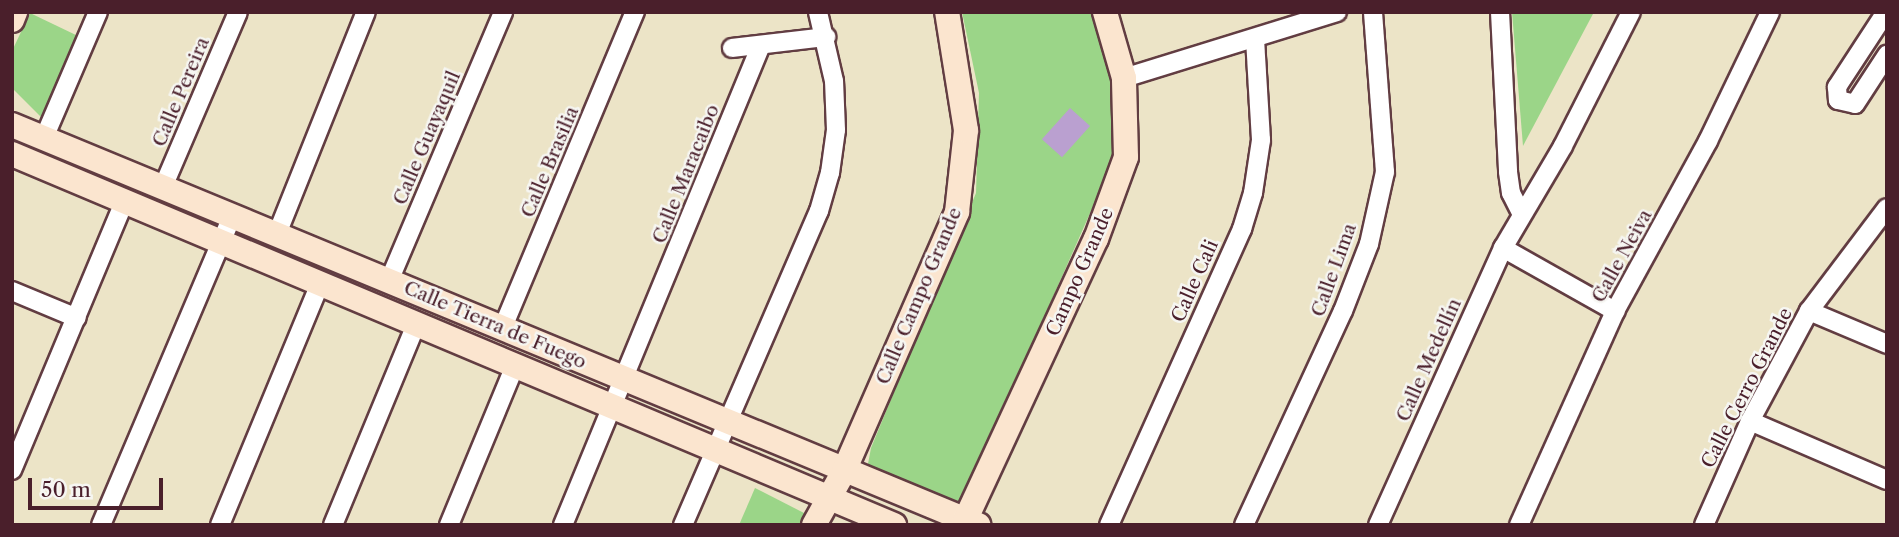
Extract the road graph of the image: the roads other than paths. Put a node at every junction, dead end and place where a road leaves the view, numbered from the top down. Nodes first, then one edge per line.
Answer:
1 (15, 12) edge
2 (98, 12) edge
3 (238, 12) edge
4 (366, 12) edge
5 (503, 12) edge
6 (635, 12) edge
7 (818, 12) edge
8 (947, 12) edge
9 (1105, 12) edge
10 (1337, 12) edge
11 (1373, 12) edge
12 (1500, 12) edge
13 (1631, 12) edge
14 (1770, 12) edge
15 (1886, 12) edge
16 (12, 20) edge
17 (826, 37) junction
18 (1255, 40) junction
19 (761, 45) junction
20 (732, 48) dead end
21 (1884, 64) edge
22 (1124, 78) junction
23 (12, 125) edge
24 (44, 138) junction
25 (12, 154) edge
26 (163, 187) junction
27 (124, 202) junction
28 (1887, 208) edge
29 (1521, 213) junction
30 (232, 216) junction
31 (277, 234) junction
32 (221, 243) junction
33 (1503, 248) junction
34 (389, 281) junction
35 (320, 284) junction
36 (12, 291) edge
37 (1615, 311) junction
38 (1809, 311) junction
39 (77, 318) junction
40 (416, 325) junction
41 (503, 327) junction
42 (1887, 344) edge
43 (515, 366) junction
44 (625, 379) junction
45 (612, 409) junction
46 (731, 422) junction
47 (1750, 422) junction
48 (715, 452) junction
49 (12, 470) edge
50 (844, 471) junction
51 (1887, 480) edge
52 (830, 499) junction
53 (969, 523) edge
54 (101, 525) edge
55 (220, 525) edge
56 (333, 525) edge
57 (449, 525) edge
58 (564, 525) edge
59 (683, 525) edge
60 (814, 525) edge
61 (894, 525) edge
62 (1109, 525) edge
63 (1244, 525) edge
64 (1378, 525) edge
65 (1519, 525) edge
66 (1704, 525) edge

1 - 16 street
2 - 24 street
3 - 26 street, Calle Pereira
4 - 31 street
5 - 34 street, Calle Guayaquil
6 - 41 street, Calle Brasilia
7 - 17 street
8 - 50 street, Calle Campo Grande
9 - 22 street, Campo Grande
10 - 18 street
11 - 63 street, Calle Lima
12 - 29 street
13 - 29 street, Calle Medellín
14 - 37 street, Calle Neiva
15 - 21 street
17 - 19 street
17 - 46 street
18 - 22 street
18 - 62 street, Calle Cali
19 - 20 street
19 - 44 street, Calle Maracaibo
22 - 53 street, Campo Grande
23 - 24 street, Calle Tierra de Fuego
24 - 26 street, Calle Tierra de Fuego
25 - 27 street, Calle Tierra de Fuego
26 - 30 street, Calle Tierra de Fuego
27 - 32 street, Calle Tierra de Fuego
27 - 39 street
28 - 38 street, Calle Cerro Grande
29 - 33 street, Calle Medellín
30 - 31 street, Calle Tierra de Fuego
30 - 32 street
31 - 34 street, Calle Tierra de Fuego
32 - 35 street, Calle Tierra de Fuego
32 - 54 street
33 - 37 street
33 - 64 street, Calle Medellín
34 - 41 street, Calle Tierra de Fuego
35 - 40 street, Calle Tierra de Fuego
35 - 55 street
36 - 39 street
37 - 65 street, Calle Neiva
38 - 42 street
38 - 47 street, Calle Cerro Grande
39 - 49 street
40 - 43 street, Calle Tierra de Fuego
40 - 56 street
41 - 44 street, Calle Tierra de Fuego
43 - 45 street, Calle Tierra de Fuego
43 - 57 street
44 - 45 street, Calle Maracaibo
44 - 46 street, Calle Tierra de Fuego
45 - 48 street, Calle Tierra de Fuego
45 - 58 street, Calle Maracaibo
46 - 48 street
46 - 50 street, Calle Tierra de Fuego
47 - 51 street
47 - 66 street, Calle Cerro Grande
48 - 52 street, Calle Tierra de Fuego
48 - 59 street
50 - 52 street, Calle Campo Grande
50 - 53 street, Calle Tierra de Fuego
52 - 60 street, Calle Campo Grande
52 - 61 street, Calle Tierra de Fuego

